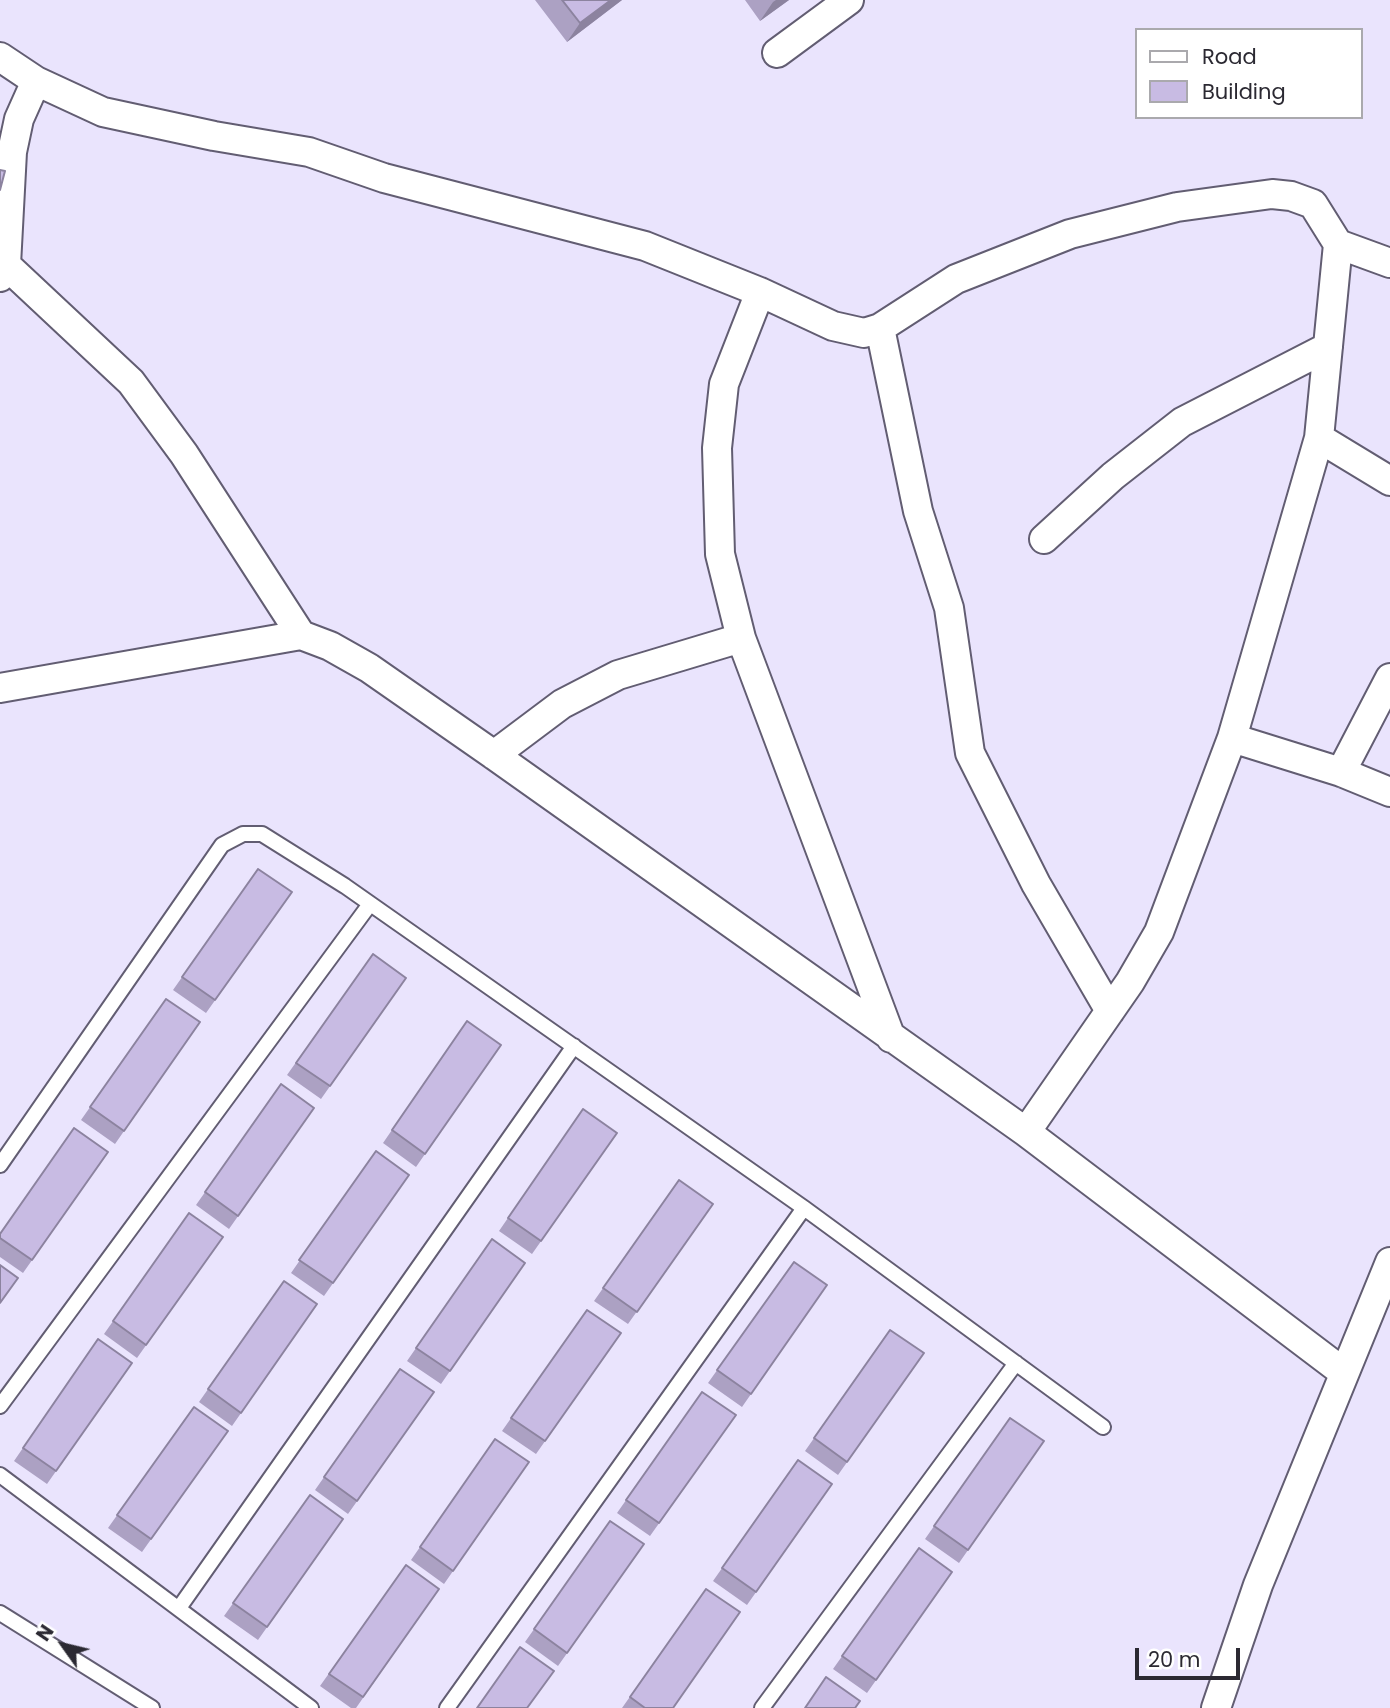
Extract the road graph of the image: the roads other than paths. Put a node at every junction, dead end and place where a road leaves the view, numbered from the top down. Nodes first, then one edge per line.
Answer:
1 (849, 0) edge
2 (778, 53) dead end
3 (0, 57) edge
4 (36, 81) junction
5 (1338, 244) junction
6 (1390, 263) edge
7 (3, 271) edge
8 (760, 292) junction
9 (880, 328) junction
10 (1328, 347) junction
11 (1319, 439) junction
12 (1390, 481) edge
13 (1044, 539) dead end
14 (301, 635) junction
15 (741, 638) junction
16 (1390, 678) edge
17 (0, 688) edge
18 (1232, 738) junction
19 (494, 755) junction
20 (1341, 772) junction
21 (1390, 792) edge
22 (370, 904) junction
23 (1110, 1011) junction
24 (891, 1038) junction
25 (574, 1046) junction
26 (1026, 1132) junction
27 (0, 1165) edge
28 (804, 1208) junction
29 (1390, 1262) edge
30 (1016, 1363) junction
31 (1343, 1372) junction
32 (0, 1406) edge
33 (1104, 1427) dead end
34 (0, 1475) edge
35 (179, 1608) junction
36 (0, 1613) edge
37 (152, 1708) edge
38 (311, 1708) edge
39 (447, 1708) edge
40 (762, 1708) edge
41 (1216, 1708) edge

1 - 2 street
3 - 4 street
4 - 7 street
4 - 8 street
5 - 6 street
5 - 9 street
5 - 10 street
7 - 14 street
8 - 9 street
8 - 15 street
9 - 23 street
10 - 11 street
10 - 13 street
11 - 12 street
11 - 18 street
14 - 17 street
14 - 19 street
15 - 19 street
15 - 24 street
16 - 20 street
18 - 20 street
18 - 23 street
19 - 24 street
20 - 21 street
22 - 25 lane
22 - 27 lane
22 - 32 lane
23 - 26 street
24 - 26 street
25 - 28 lane
25 - 35 lane
26 - 31 street
28 - 30 lane
28 - 39 lane
29 - 31 street
30 - 33 lane
30 - 40 lane
31 - 41 street
34 - 35 lane
35 - 38 lane
36 - 37 lane

